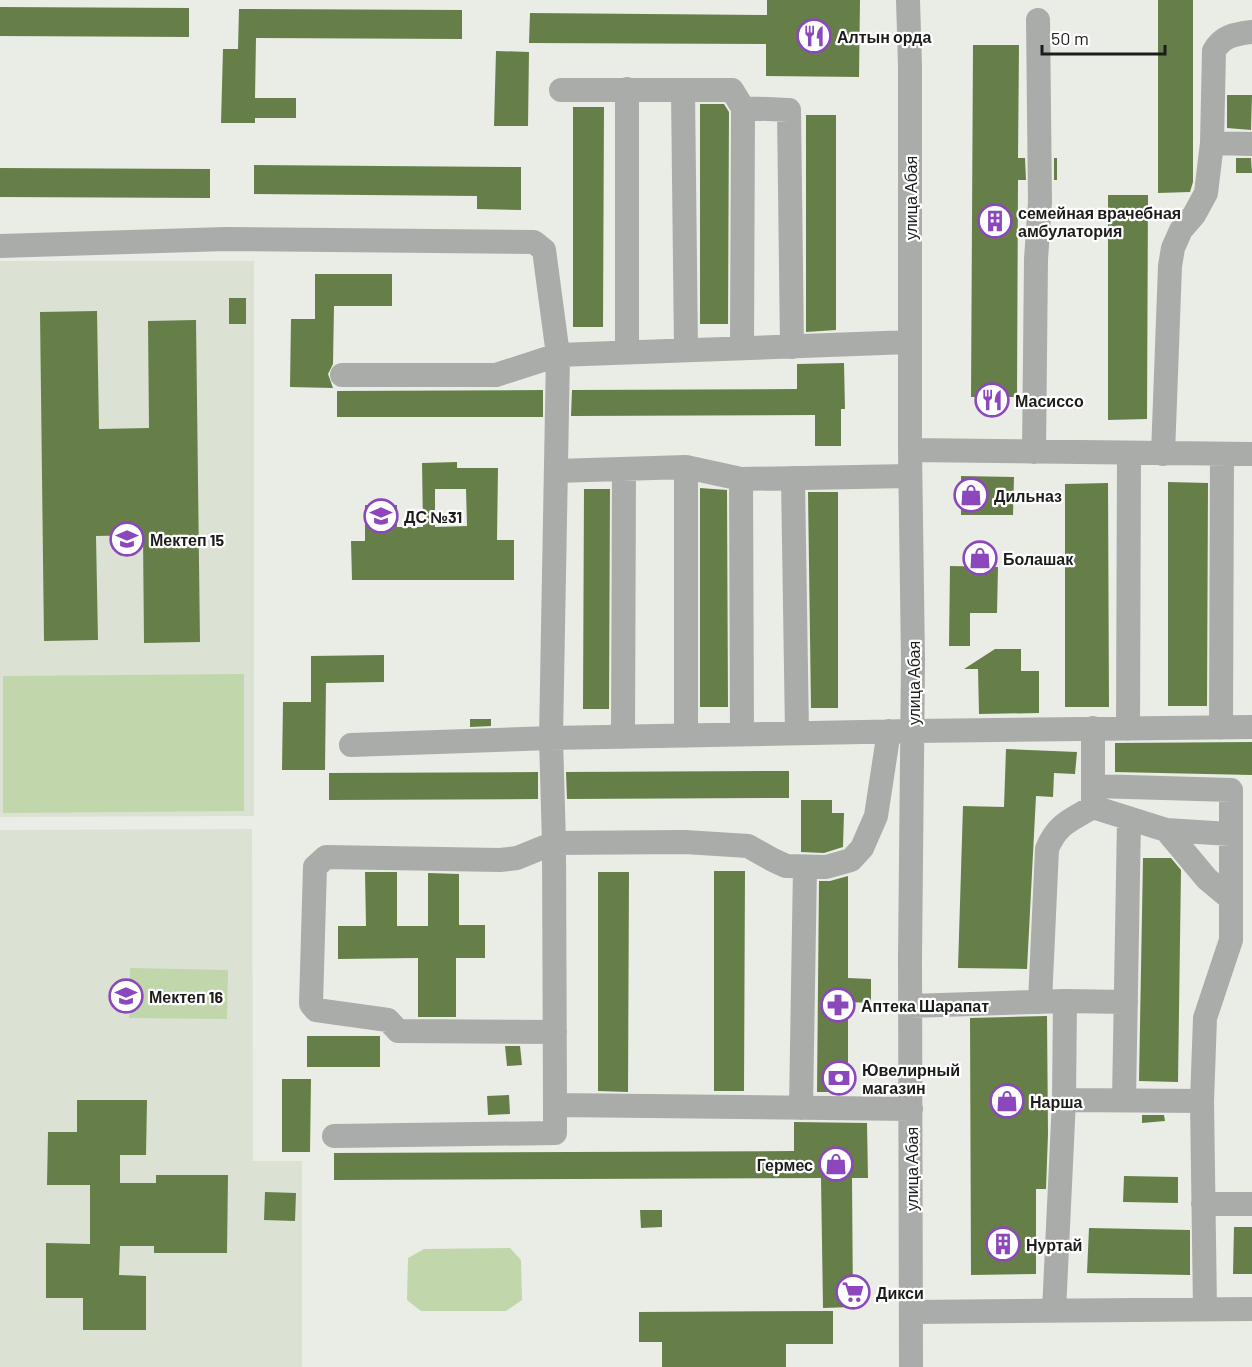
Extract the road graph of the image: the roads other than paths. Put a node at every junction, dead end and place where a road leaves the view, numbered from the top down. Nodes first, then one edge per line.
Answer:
1 (908, 0) edge
2 (1038, 20) dead end
3 (1252, 32) edge
4 (627, 89) junction
5 (561, 90) dead end
6 (683, 91) junction
7 (743, 108) junction
8 (1212, 143) junction
9 (1252, 144) edge
10 (0, 246) edge
11 (910, 342) junction
12 (792, 346) junction
13 (742, 348) junction
14 (686, 349) junction
15 (627, 351) junction
16 (558, 355) junction
17 (342, 375) dead end
18 (910, 450) junction
19 (1034, 452) junction
20 (1129, 453) junction
21 (1163, 454) junction
22 (1222, 454) junction
23 (1252, 454) edge
24 (686, 467) junction
25 (624, 470) junction
26 (556, 471) junction
27 (910, 476) junction
28 (793, 478) junction
29 (741, 479) junction
30 (1093, 728) junction
31 (1221, 728) junction
32 (1252, 728) edge
33 (1128, 729) junction
34 (901, 731) junction
35 (797, 733) junction
36 (742, 735) junction
37 (686, 736) junction
38 (623, 737) junction
39 (551, 738) junction
40 (351, 745) dead end
41 (1093, 797) junction
42 (1129, 820) junction
43 (1166, 830) junction
44 (1230, 834) junction
45 (554, 843) junction
46 (805, 867) junction
47 (1231, 899) junction
48 (1242, 940) edge
49 (1065, 1001) junction
50 (1040, 1002) junction
51 (1126, 1002) junction
52 (910, 1005) junction
53 (555, 1032) junction
54 (1064, 1100) junction
55 (1124, 1100) junction
56 (1202, 1101) junction
57 (555, 1105) junction
58 (801, 1108) junction
59 (911, 1109) junction
60 (334, 1136) dead end
61 (1203, 1204) junction
62 (1252, 1204) edge
63 (1205, 1309) junction
64 (1252, 1309) edge
65 (1054, 1311) junction
66 (910, 1312) junction
67 (911, 1367) edge

1 - 11 street, улица Абая
2 - 19 street
3 - 8 street
4 - 5 street
4 - 6 street
4 - 15 street
6 - 7 street
6 - 14 street
7 - 12 street
7 - 13 street
8 - 9 street
8 - 21 street
10 - 16 street
11 - 12 street
11 - 18 street, улица Абая
12 - 13 street
13 - 14 street
14 - 15 street
15 - 16 street
16 - 17 street
16 - 26 street
18 - 19 street
18 - 27 street, улица Абая
19 - 20 street
20 - 21 street
20 - 33 street
21 - 22 street
22 - 23 street
22 - 31 street
24 - 25 street
24 - 29 street
24 - 37 street
25 - 26 street
25 - 38 street
26 - 39 street
27 - 28 street
27 - 34 street, улица Абая
28 - 29 street
28 - 35 street
29 - 36 street
30 - 33 street
30 - 34 street
30 - 41 street
31 - 32 street
31 - 33 street
34 - 35 street
34 - 46 street
34 - 52 street, улица Абая
35 - 36 street
36 - 37 street
37 - 38 street
38 - 39 street
39 - 40 street
39 - 45 street
41 - 42 street
41 - 44 street
41 - 50 street
42 - 43 street
42 - 51 street
43 - 44 street
43 - 47 street
44 - 47 street
45 - 46 street
45 - 53 street
45 - 53 street
46 - 58 street
47 - 48 street
48 - 56 street
49 - 50 street
49 - 51 street
49 - 54 street
50 - 52 street
51 - 55 street
52 - 59 street, улица Абая
53 - 57 street
54 - 55 street
54 - 65 street
55 - 56 street
56 - 61 street
57 - 58 street
57 - 60 street
58 - 59 street
59 - 66 street, улица Абая
61 - 62 street
61 - 63 street
63 - 64 street
63 - 65 street
65 - 66 street
66 - 67 street, улица Абая

